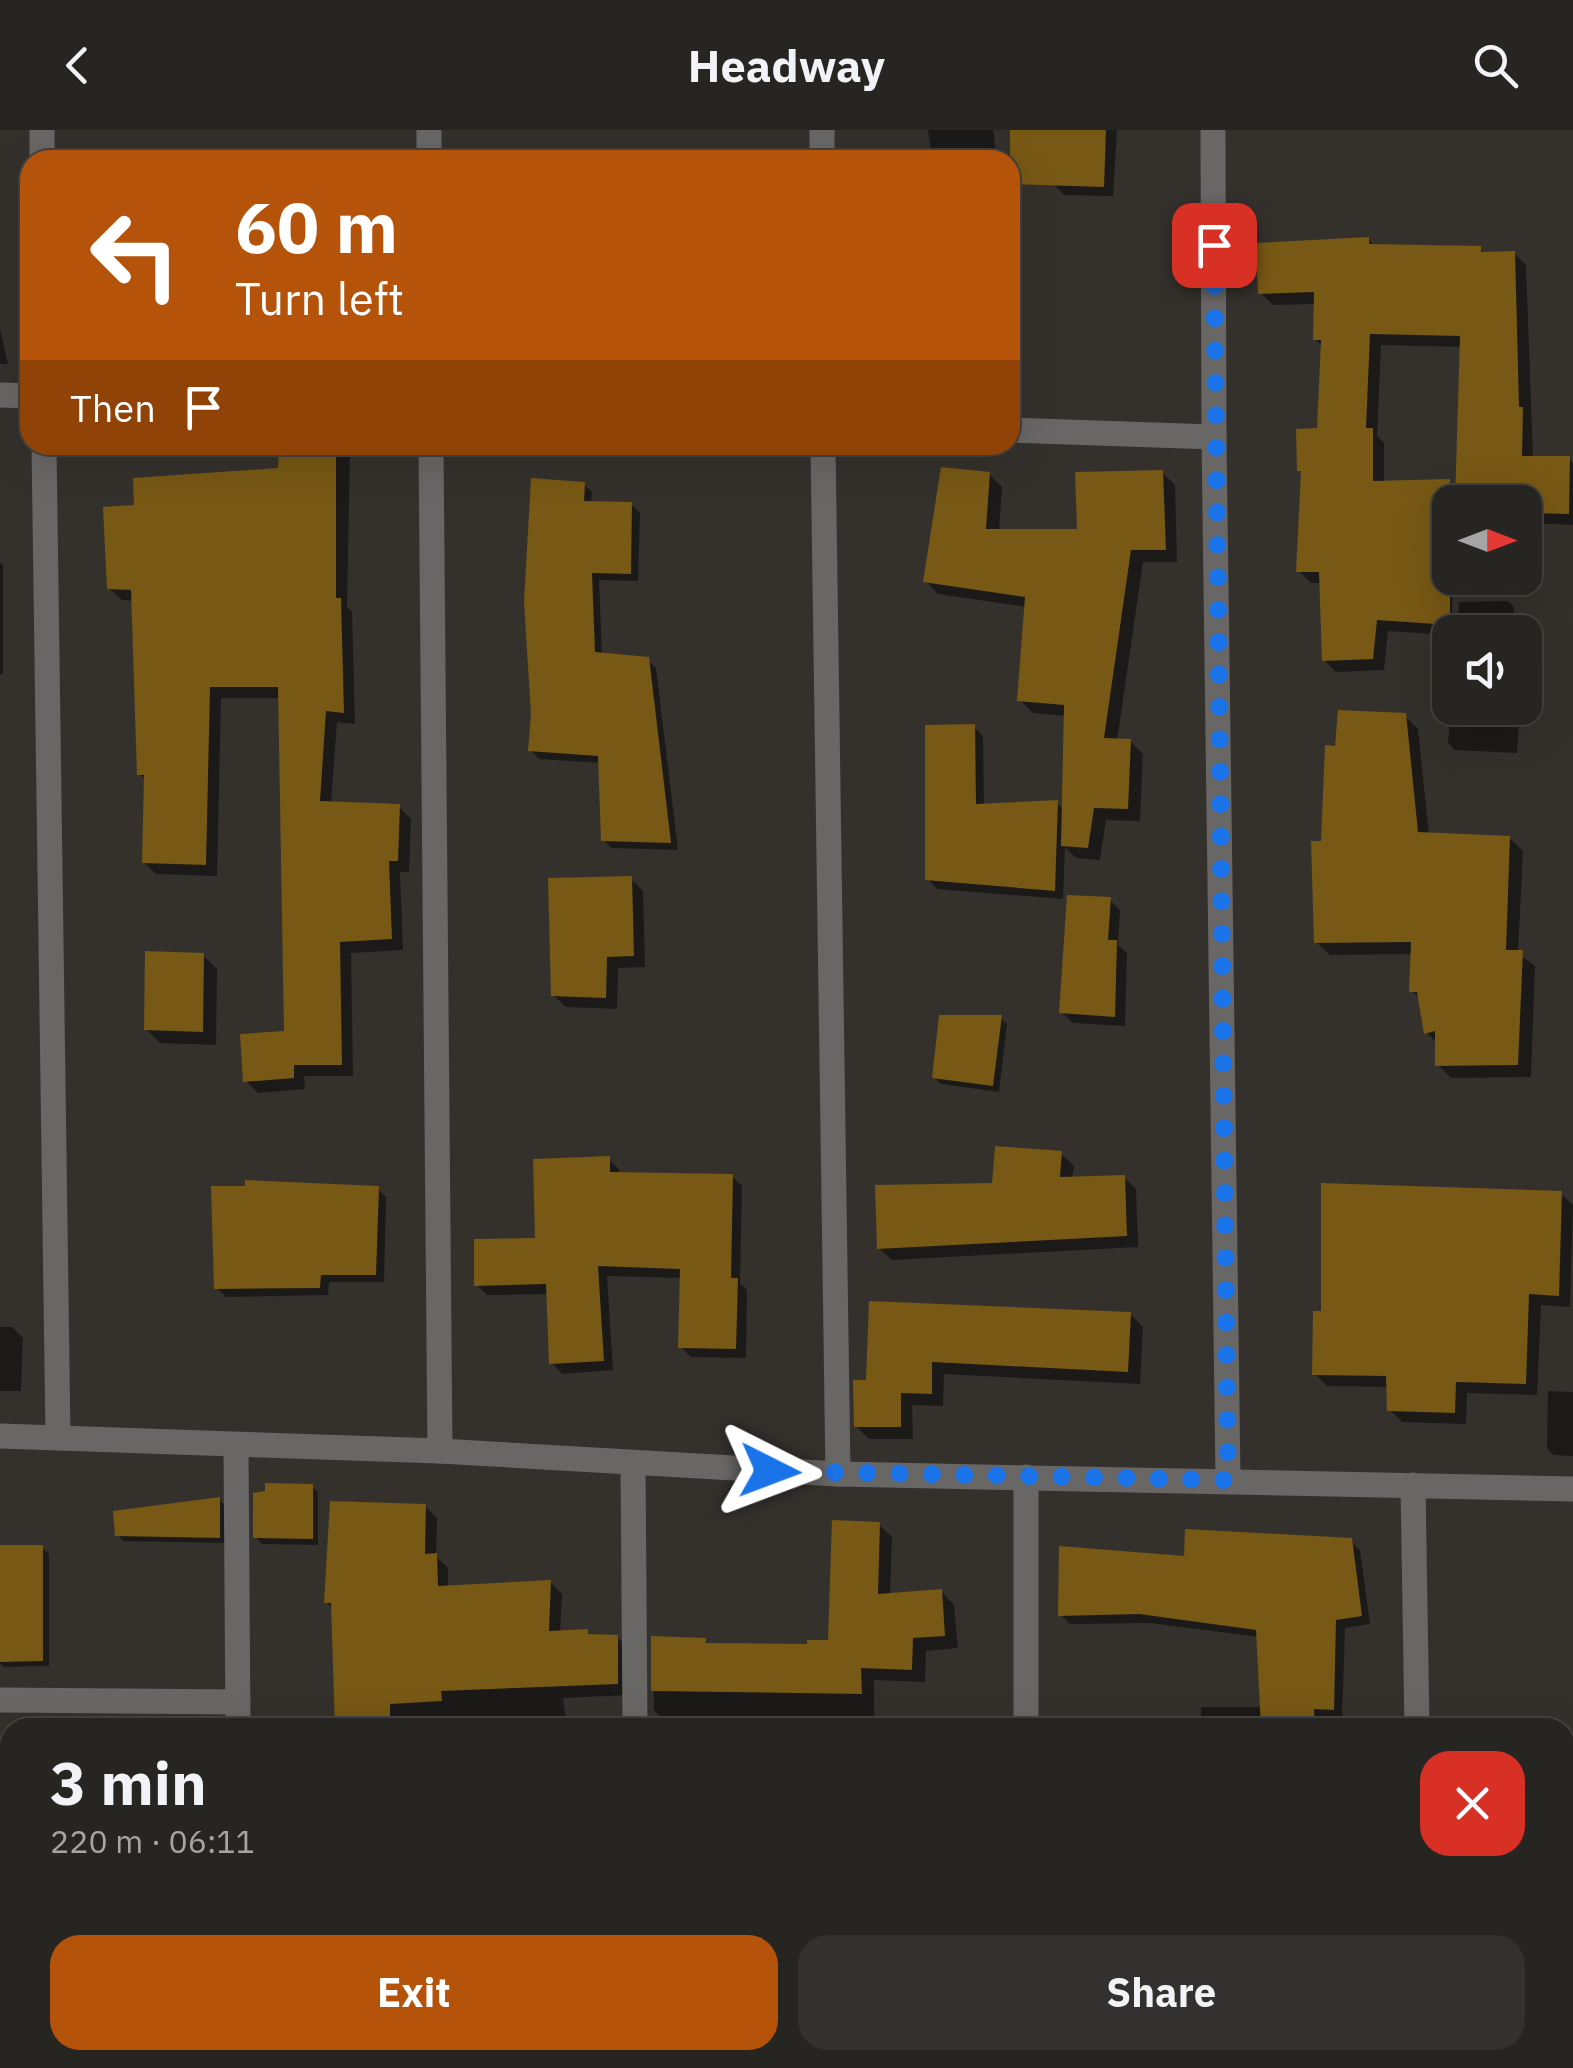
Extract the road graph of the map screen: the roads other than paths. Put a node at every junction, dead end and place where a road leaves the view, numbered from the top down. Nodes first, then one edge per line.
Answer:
1 (1213, 130) edge
2 (1020, 430) edge
3 (1214, 437) junction
4 (44, 455) edge
5 (431, 455) edge
6 (824, 455) edge
7 (0, 1436) edge
8 (58, 1438) junction
9 (236, 1446) junction
10 (440, 1451) junction
11 (633, 1464) junction
12 (838, 1474) junction
13 (1026, 1477) junction
14 (1228, 1480) junction
15 (1414, 1486) junction
16 (1573, 1490) edge
17 (0, 1700) edge
18 (238, 1715) edge
19 (634, 1718) edge
20 (1026, 1718) edge
21 (1417, 1718) edge

1 - 3 street
2 - 3 street
3 - 14 street
4 - 8 street
5 - 10 street
6 - 12 street
7 - 8 street
8 - 9 street
9 - 10 street
9 - 18 street
10 - 11 street
11 - 12 street
11 - 19 street
12 - 13 street
13 - 14 street
13 - 20 street
14 - 15 street
15 - 16 street
15 - 21 street
17 - 18 street

